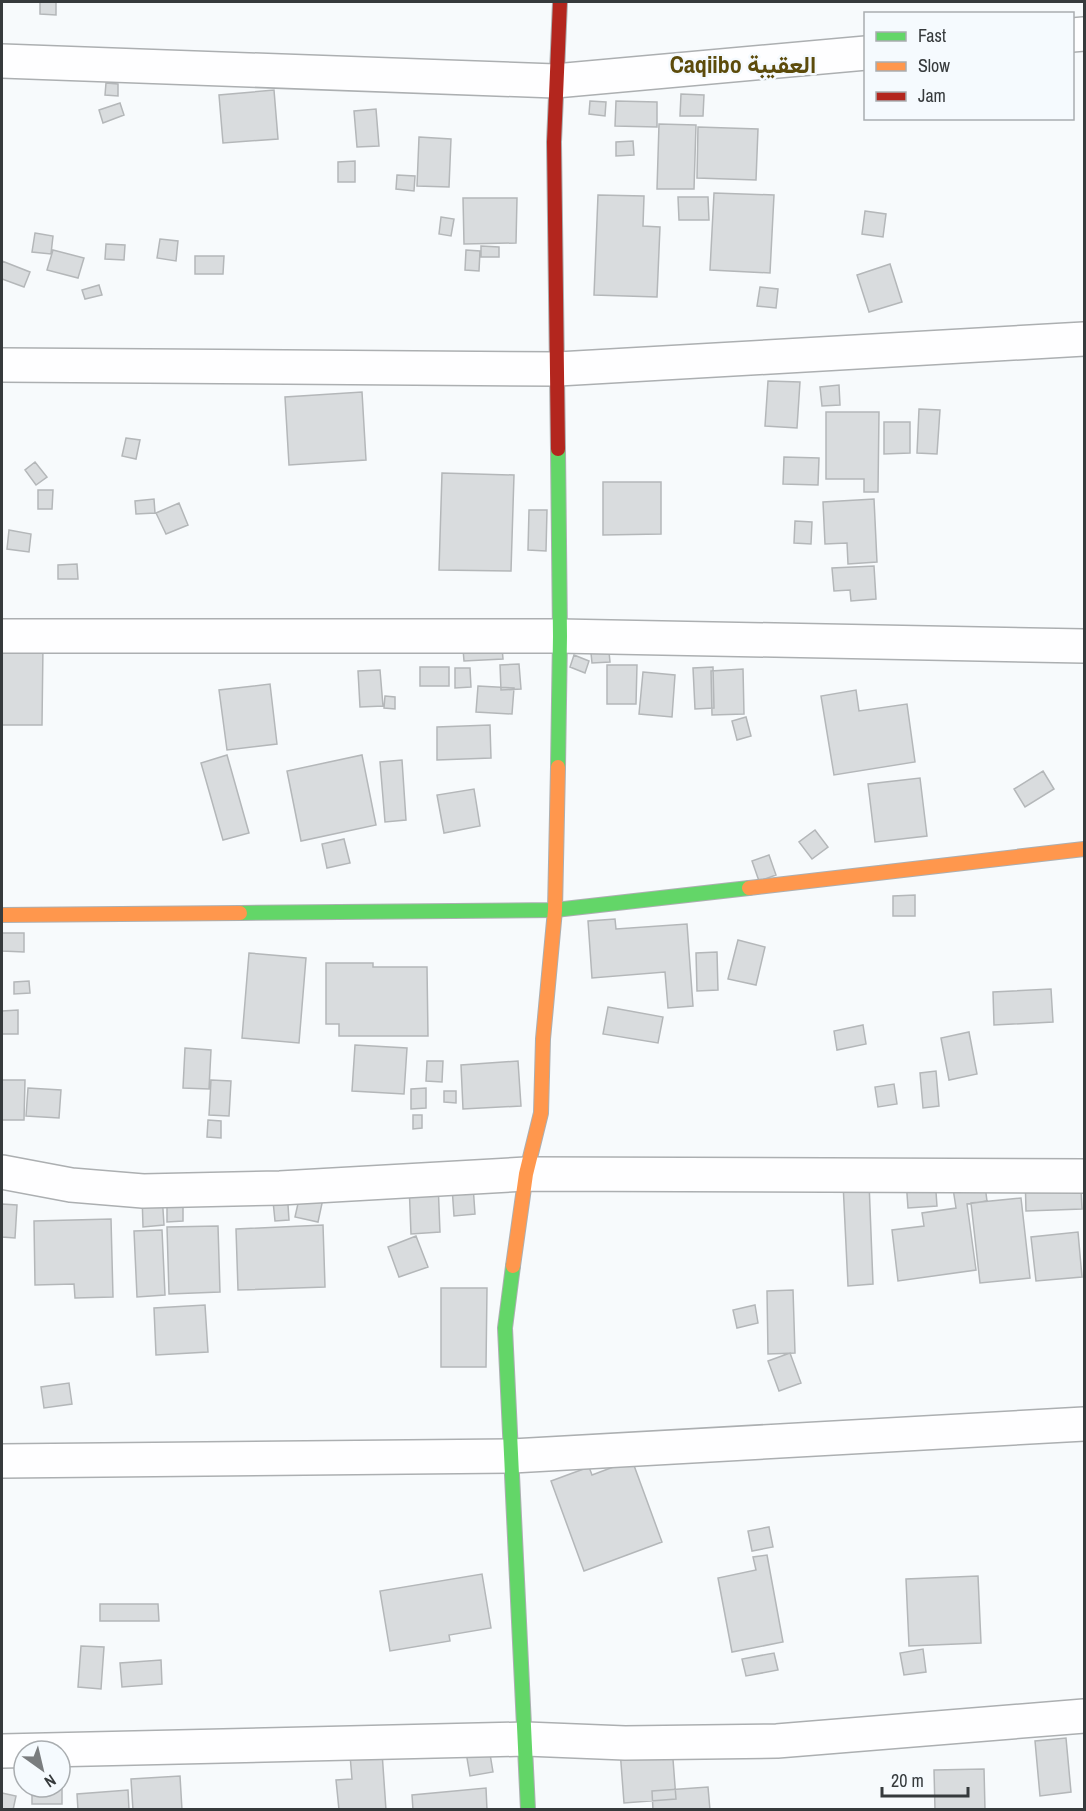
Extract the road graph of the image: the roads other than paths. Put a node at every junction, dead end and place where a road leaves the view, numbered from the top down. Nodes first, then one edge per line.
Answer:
1 (560, 2) edge
2 (864, 53) edge
3 (2, 61) edge
4 (555, 81) junction
5 (1084, 339) edge
6 (2, 365) edge
7 (558, 369) junction
8 (2, 636) edge
9 (560, 636) junction
10 (1084, 646) edge
11 (1084, 849) edge
12 (555, 910) junction
13 (2, 915) edge
14 (2, 1172) edge
15 (526, 1174) junction
16 (1084, 1176) edge
17 (1084, 1424) edge
18 (512, 1456) junction
19 (2, 1461) edge
20 (1084, 1716) edge
21 (526, 1739) junction
22 (2, 1751) edge
23 (528, 1809) edge

1 - 4 street
2 - 4 street
3 - 4 street
4 - 7 street
5 - 7 street
6 - 7 street
7 - 9 street
8 - 9 street
9 - 10 street
9 - 12 street
11 - 12 street
12 - 13 street
12 - 15 street
14 - 15 street
15 - 16 street
15 - 18 street
17 - 18 street
18 - 19 street
18 - 21 street
20 - 21 street
21 - 22 street
21 - 23 street

